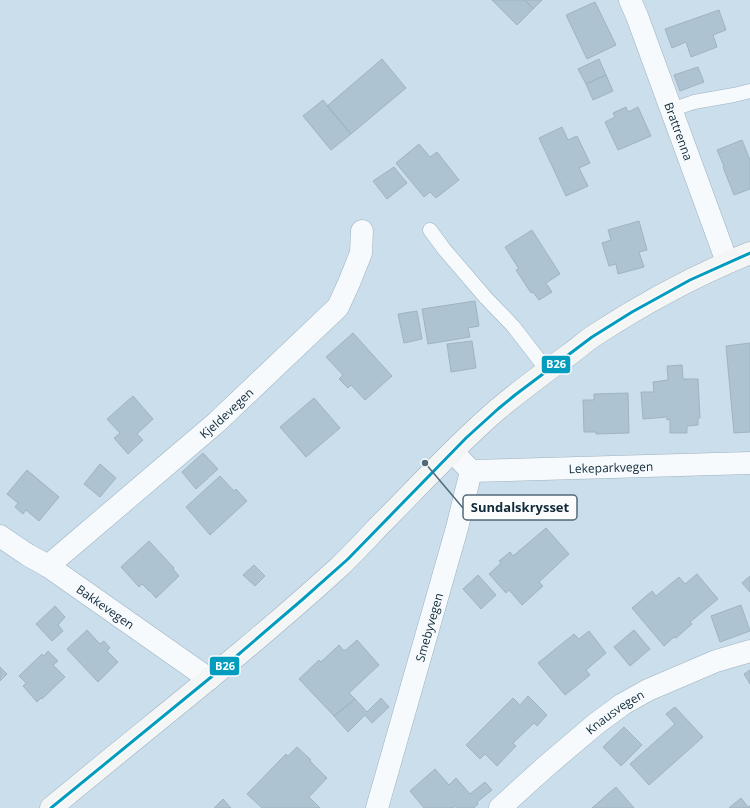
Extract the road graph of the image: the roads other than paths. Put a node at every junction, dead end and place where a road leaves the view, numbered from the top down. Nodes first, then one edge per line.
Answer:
1 (630, 0) edge
2 (750, 91) edge
3 (671, 110) junction
4 (430, 230) dead end
5 (362, 231) dead end
6 (750, 253) edge
7 (727, 262) junction
8 (547, 370) junction
9 (453, 452) junction
10 (750, 463) edge
11 (471, 471) junction
12 (0, 536) edge
13 (48, 566) junction
14 (750, 651) edge
15 (209, 679) junction
16 (511, 804) edge
17 (51, 808) edge
18 (377, 808) edge

1 - 3 street, Brattrenna
2 - 3 lane
3 - 7 street, Brattrenna
4 - 8 lane
5 - 13 street, Kjeldevegen
6 - 7 street
7 - 8 street
8 - 9 street
9 - 11 street
9 - 15 street
10 - 11 street, Lekeparkvegen
11 - 18 street, Smebyvegen
12 - 13 street, Bakkevegen
13 - 15 street, Bakkevegen
14 - 16 street, Knausvegen
15 - 17 street

